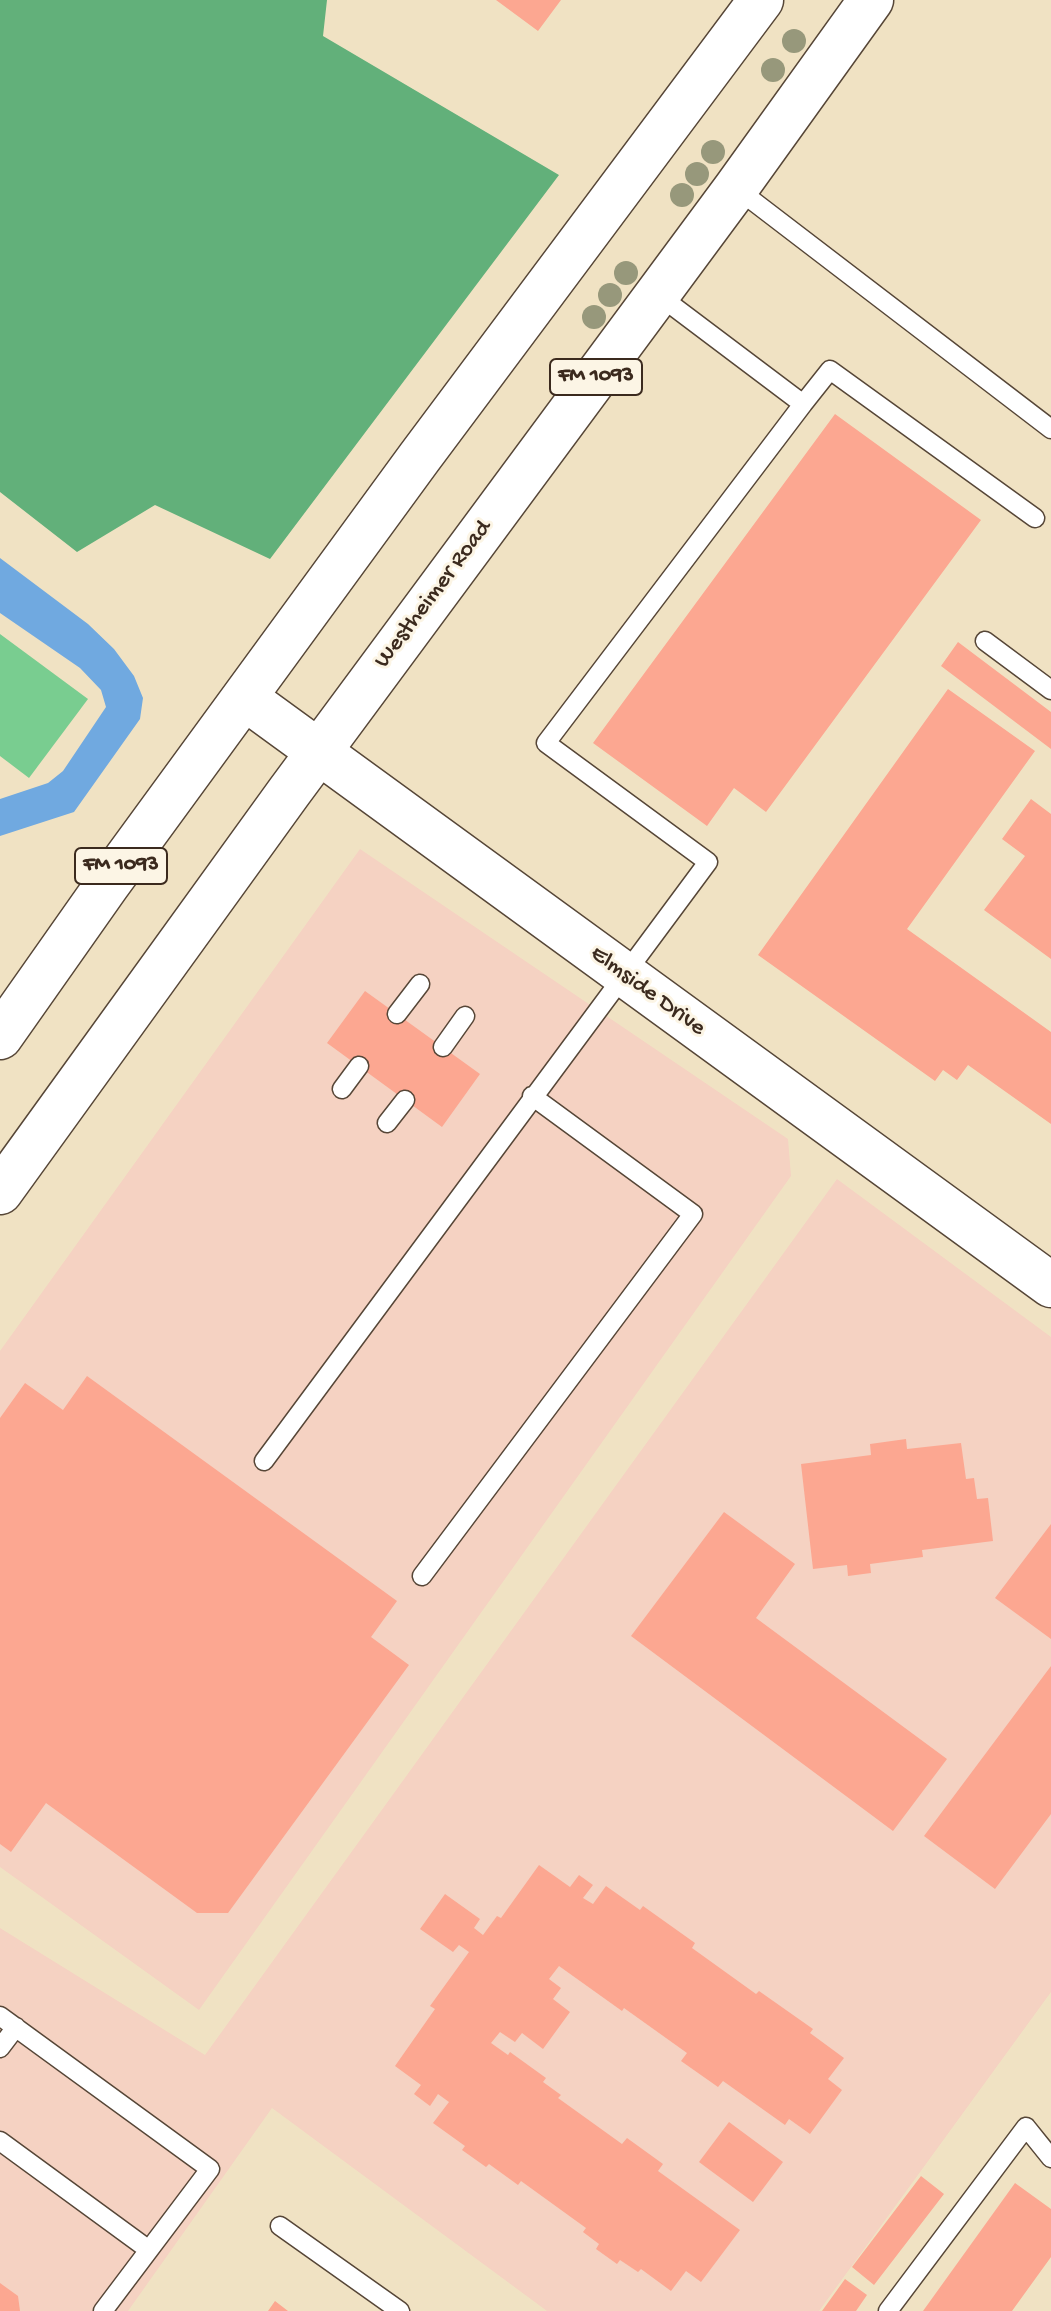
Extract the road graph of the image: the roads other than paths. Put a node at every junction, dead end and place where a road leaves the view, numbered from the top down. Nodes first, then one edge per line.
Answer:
1 (761, 0) edge
2 (871, 0) edge
3 (736, 188) junction
4 (657, 294) junction
5 (803, 404) junction
6 (1051, 429) edge
7 (1035, 518) dead end
8 (985, 641) dead end
9 (1051, 690) edge
10 (245, 698) junction
11 (318, 752) junction
12 (623, 975) junction
13 (420, 984) dead end
14 (397, 1014) dead end
15 (465, 1016) dead end
16 (0, 1037) edge
17 (443, 1047) dead end
18 (359, 1066) dead end
19 (342, 1089) dead end
20 (532, 1096) junction
21 (405, 1100) dead end
22 (387, 1123) dead end
23 (0, 1192) edge
24 (1051, 1285) edge
25 (264, 1461) dead end
26 (422, 1576) dead end
27 (0, 2016) edge
28 (16, 2027) junction
29 (0, 2048) edge
30 (0, 2141) edge
31 (1051, 2158) edge
32 (280, 2226) dead end
33 (149, 2250) junction
34 (103, 2311) edge
35 (400, 2311) edge
36 (888, 2311) edge

1 - 10 main road, FM 1093
2 - 3 main road, Westheimer Road / FM 1093
3 - 4 main road, Westheimer Road / FM 1093
3 - 6 lane
4 - 5 lane
4 - 11 main road, Westheimer Road / FM 1093
5 - 7 lane
5 - 12 lane
8 - 9 lane
10 - 11 main road, Elmside Drive
10 - 16 main road, FM 1093
11 - 12 main road, Elmside Drive
11 - 23 main road, Westheimer Road / FM 1093
12 - 20 lane
12 - 24 main road, Elmside Drive
13 - 14 lane
15 - 17 lane
18 - 19 lane
20 - 25 lane
20 - 26 lane
21 - 22 lane
27 - 28 lane
28 - 29 lane
28 - 33 lane
30 - 33 lane
31 - 36 lane
32 - 35 lane
33 - 34 lane

